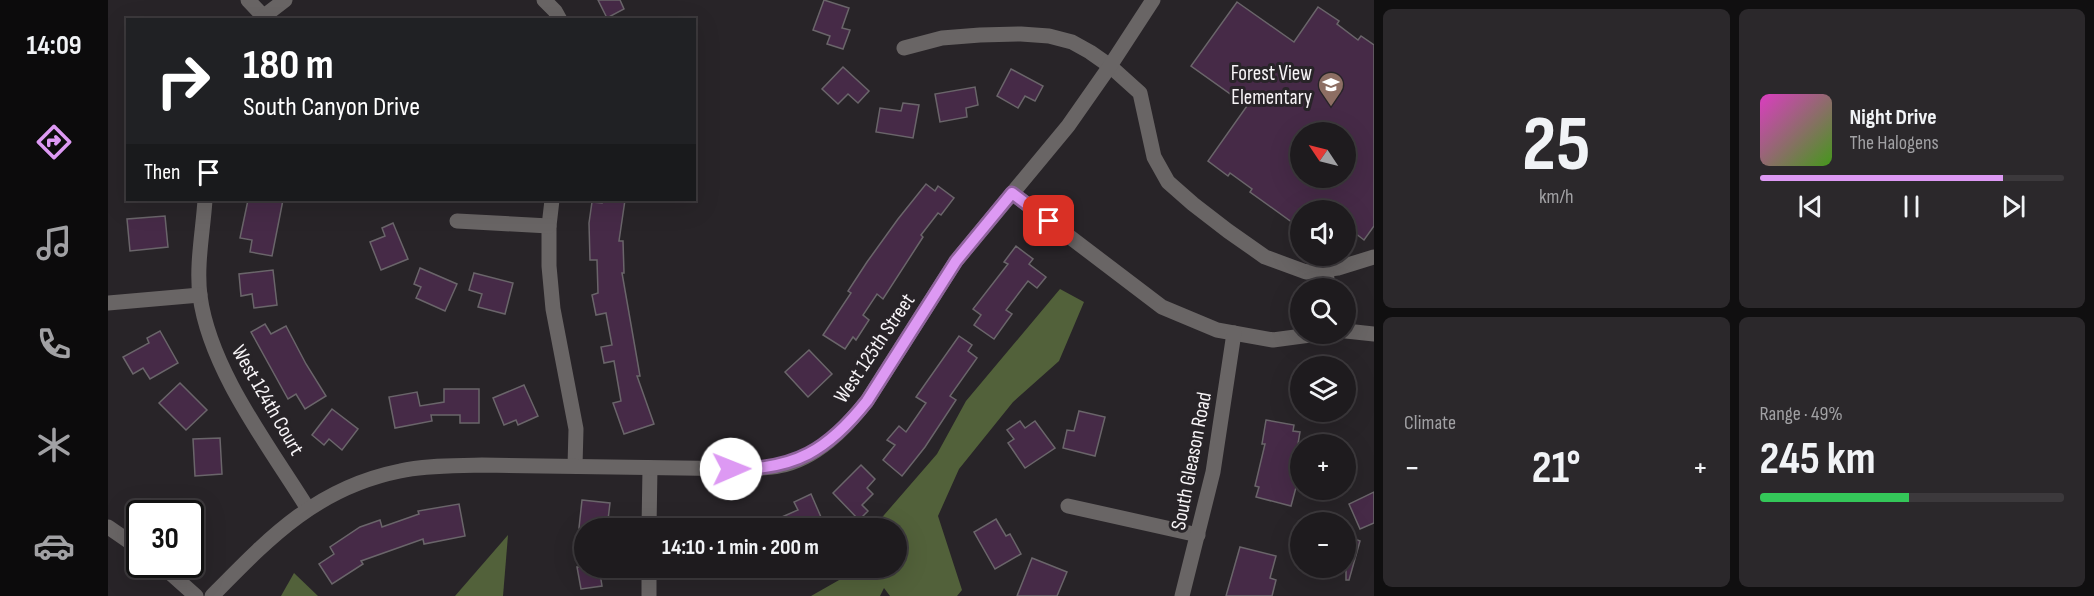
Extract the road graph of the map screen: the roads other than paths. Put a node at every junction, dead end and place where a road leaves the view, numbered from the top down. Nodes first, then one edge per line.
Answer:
1 (248, 0) edge
2 (285, 0) edge
3 (544, 0) edge
4 (1153, 0) edge
5 (261, 18) edge
6 (559, 18) edge
7 (904, 48) dead end
8 (1110, 66) junction
9 (1012, 193) junction
10 (205, 201) edge
11 (552, 201) edge
12 (457, 221) dead end
13 (549, 226) junction
14 (1374, 257) edge
15 (1326, 270) junction
16 (1327, 278) edge
17 (200, 295) junction
18 (108, 303) edge
19 (1356, 332) edge
20 (1234, 333) junction
21 (1374, 334) edge
22 (1290, 338) edge
23 (575, 466) junction
24 (650, 468) junction
25 (1068, 506) dead end
26 (308, 509) junction
27 (650, 518) edge
28 (108, 527) edge
29 (1198, 535) junction
30 (126, 539) edge
31 (175, 578) edge
32 (649, 578) edge
33 (195, 596) edge
34 (212, 596) edge
35 (649, 596) edge
36 (1182, 596) edge

1 - 5 street
2 - 5 street
3 - 6 street
4 - 8 street, West 125th Street
7 - 8 street
8 - 9 street, West 125th Street
8 - 15 street
9 - 20 street
9 - 24 street, West 125th Street
10 - 17 street, West 124th Court
11 - 13 street
12 - 13 street
13 - 23 street
14 - 15 street
15 - 16 street
17 - 18 street
17 - 26 street, West 124th Court
19 - 21 street
20 - 22 street
20 - 29 street, South Gleason Road
23 - 24 street, West 125th Street
23 - 26 street, West 125th Street
24 - 27 street
25 - 29 street
26 - 34 street, West 125th Street
28 - 30 street
29 - 36 street, South Gleason Road
31 - 33 street
32 - 35 street

